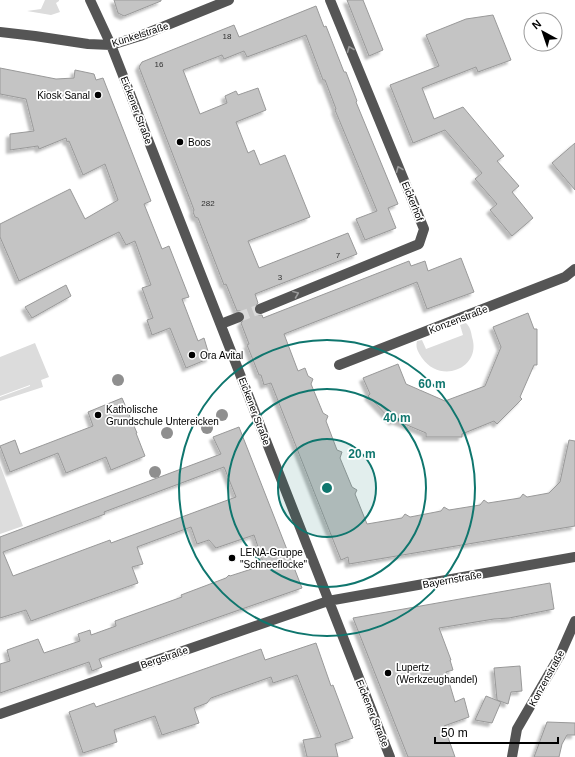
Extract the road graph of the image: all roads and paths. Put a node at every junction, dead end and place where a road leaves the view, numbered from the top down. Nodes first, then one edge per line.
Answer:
1 (90, 0) edge
2 (229, 0) edge
3 (330, 0) edge
4 (0, 32) edge
5 (111, 44) junction
6 (575, 269) edge
7 (260, 309) tunnel mouth
8 (239, 317) tunnel mouth
9 (221, 324) junction
10 (339, 364) dead end
11 (575, 557) edge
12 (328, 600) junction
13 (575, 621) edge
14 (0, 714) edge
15 (390, 757) edge
16 (512, 757) edge

1 - 5 street, Eickener Straße
2 - 5 street, Künkelstraße
7 -> 3 street, Eickerhof
4 - 5 street, Künkelstraße
5 - 9 street, Eickener Straße
6 - 10 street, Konzenstraße
8 - 9 street
9 - 12 street, Eickener Straße
11 - 12 street, Bayernstraße
12 - 14 street, Bergstraße
12 - 15 street, Eickener Straße
13 - 16 street, Konzenstraße

